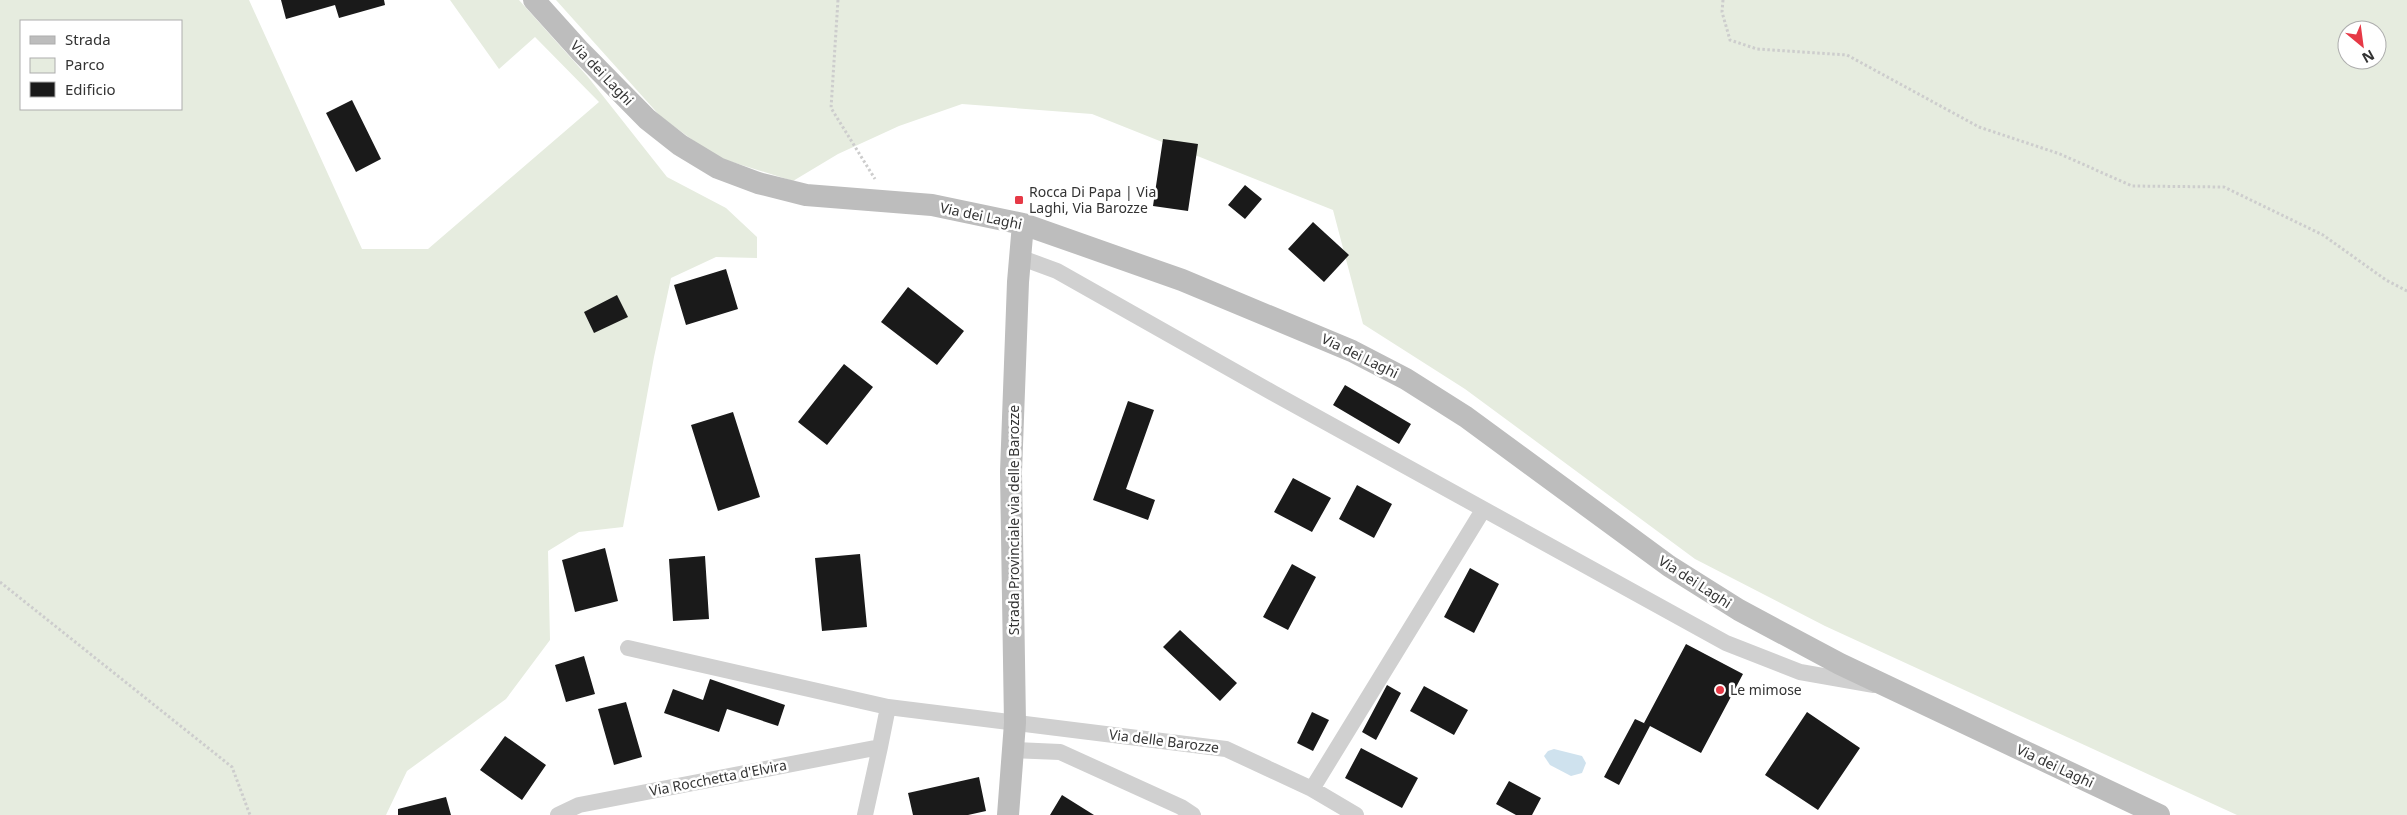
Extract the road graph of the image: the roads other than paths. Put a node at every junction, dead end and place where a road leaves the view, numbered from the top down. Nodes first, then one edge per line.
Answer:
1 (534, 0) edge
2 (1023, 224) junction
3 (1019, 257) junction
4 (1483, 510) junction
5 (628, 648) dead end
6 (1889, 687) junction
7 (888, 707) junction
8 (1015, 724) junction
9 (880, 747) junction
10 (1013, 750) junction
11 (1312, 789) junction
12 (558, 815) edge
13 (865, 815) edge
14 (1008, 815) edge
15 (1193, 815) edge
16 (1356, 815) edge
17 (2159, 815) edge

1 - 2 main road, Via dei Laghi
2 - 3 main road, Strada Provinciale via delle Barozze
2 - 6 main road, Via dei Laghi
3 - 4 street
3 - 8 main road, Strada Provinciale via delle Barozze
4 - 6 street
4 - 11 street
5 - 7 street
6 - 17 main road, Via dei Laghi
7 - 8 street
7 - 9 street
8 - 10 main road, Strada Provinciale via delle Barozze
8 - 11 street, Via delle Barozze
9 - 12 street, Via Rocchetta d'Elvira
9 - 13 street
10 - 14 main road, Strada Provinciale via delle Barozze
10 - 15 street
11 - 16 street, Via delle Barozze

